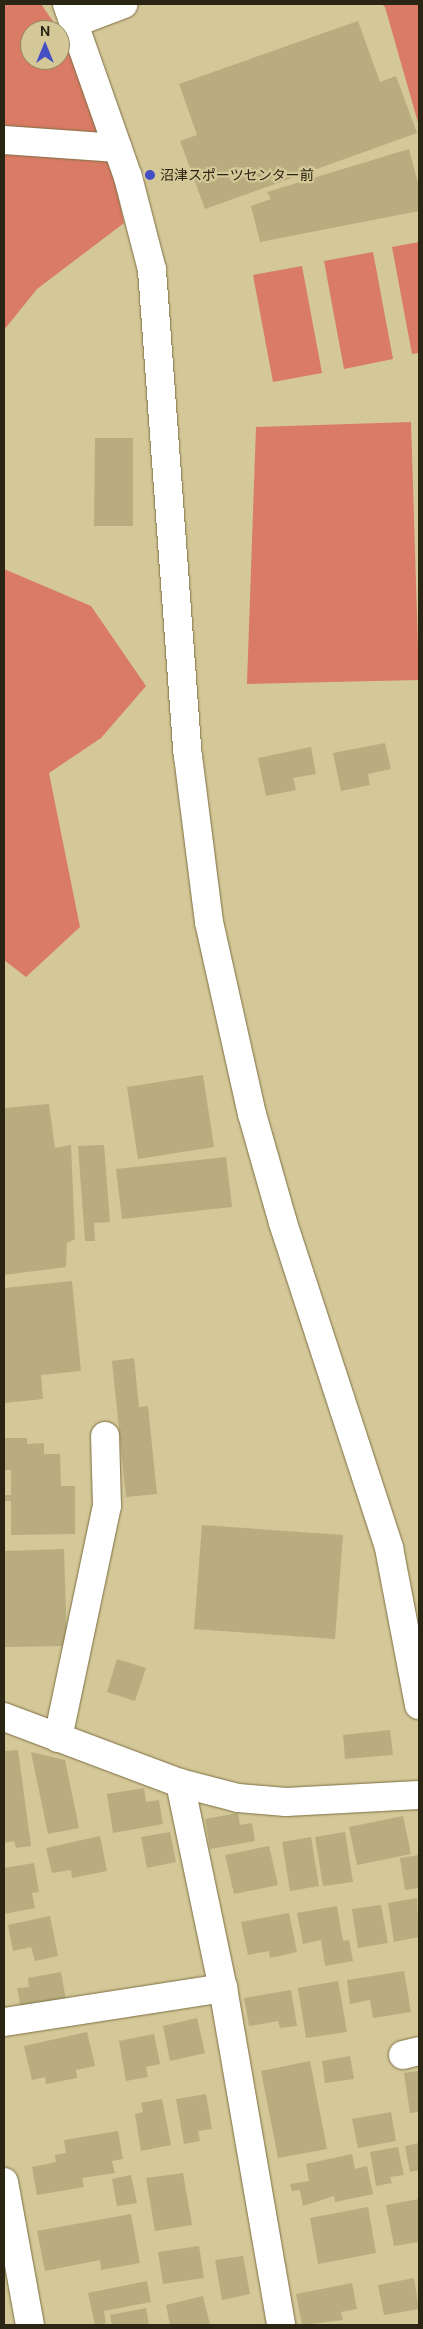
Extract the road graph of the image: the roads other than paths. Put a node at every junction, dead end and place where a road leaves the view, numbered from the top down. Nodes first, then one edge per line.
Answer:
1 (124, 4) edge
2 (71, 13) edge
3 (4, 140) edge
4 (118, 148) junction
5 (105, 1436) dead end
6 (419, 1705) edge
7 (4, 1717) edge
8 (58, 1738) junction
9 (180, 1783) junction
10 (419, 1795) edge
11 (222, 1988) junction
12 (4, 2022) edge
13 (4, 2182) edge
14 (30, 2325) edge
15 (281, 2325) edge

1 - 2 street
2 - 4 street
3 - 4 street
4 - 6 street
5 - 8 street
7 - 8 street
8 - 9 street
9 - 10 street
9 - 11 street
11 - 12 street
11 - 15 street
13 - 14 street

